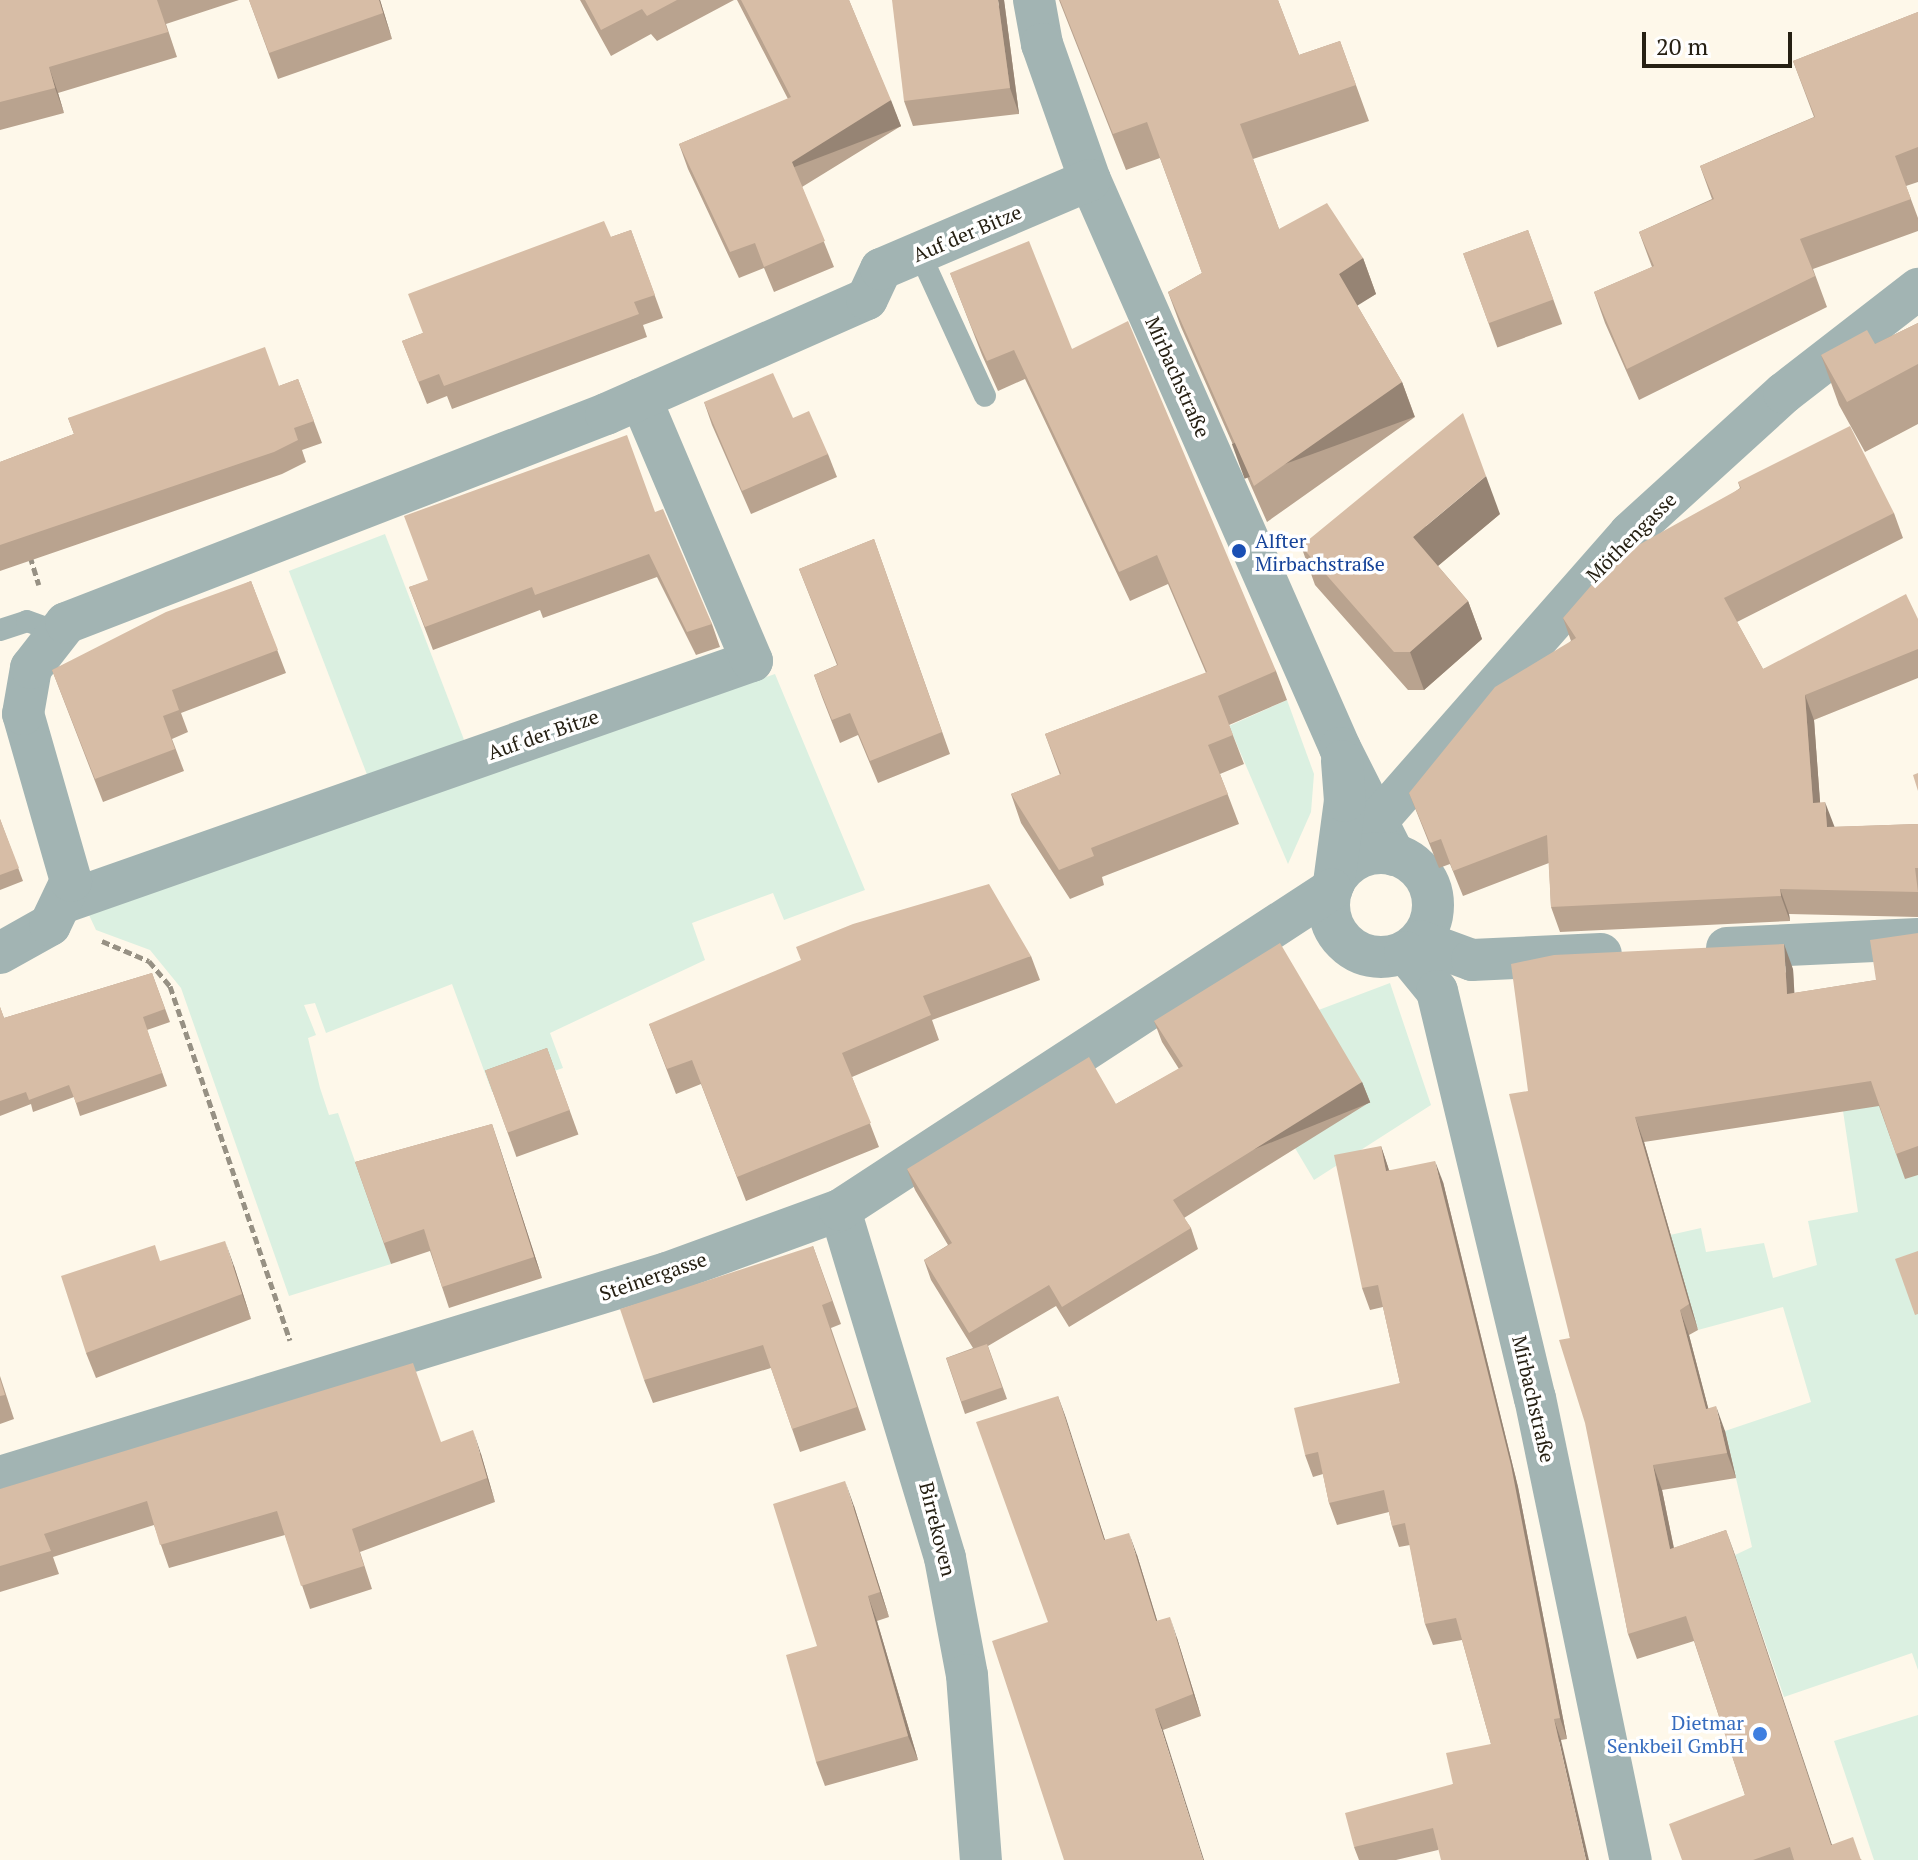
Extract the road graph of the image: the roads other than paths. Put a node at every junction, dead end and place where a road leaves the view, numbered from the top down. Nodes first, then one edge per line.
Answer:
1 (1034, 0) edge
2 (1090, 180) junction
3 (920, 254) junction
4 (1918, 289) edge
5 (985, 396) dead end
6 (641, 399) junction
7 (0, 630) edge
8 (47, 642) junction
9 (1340, 748) junction
10 (1386, 837) junction
11 (1333, 886) junction
12 (58, 914) junction
13 (1918, 939) edge
14 (1343, 940) junction
15 (1245, 945) junction
16 (1412, 946) junction
17 (0, 953) edge
18 (840, 1210) junction
19 (0, 1477) edge
20 (981, 1860) edge
21 (1631, 1860) edge

1 - 2 street, Mirbachstraße
2 - 3 street, Auf der Bitze
2 - 9 street, Mirbachstraße
3 - 5 lane
3 - 6 street, Auf der Bitze
4 - 10 street, Möthengasse
6 - 8 street, Auf der Bitze
6 - 12 street, Auf der Bitze
7 - 8 lane
8 - 12 street
9 - 10 street, Mirbachstraße
9 - 11 street, Mirbachstraße
10 - 11 street
10 - 16 street, Mirbachstraße
11 - 14 street, Mirbachstraße
11 - 15 street, Steinergasse
12 - 17 street
13 - 16 street
14 - 15 street, Steinergasse
14 - 16 street
15 - 18 street, Steinergasse
16 - 21 street, Mirbachstraße
18 - 19 street, Steinergasse
18 - 20 street, Birrekoven

